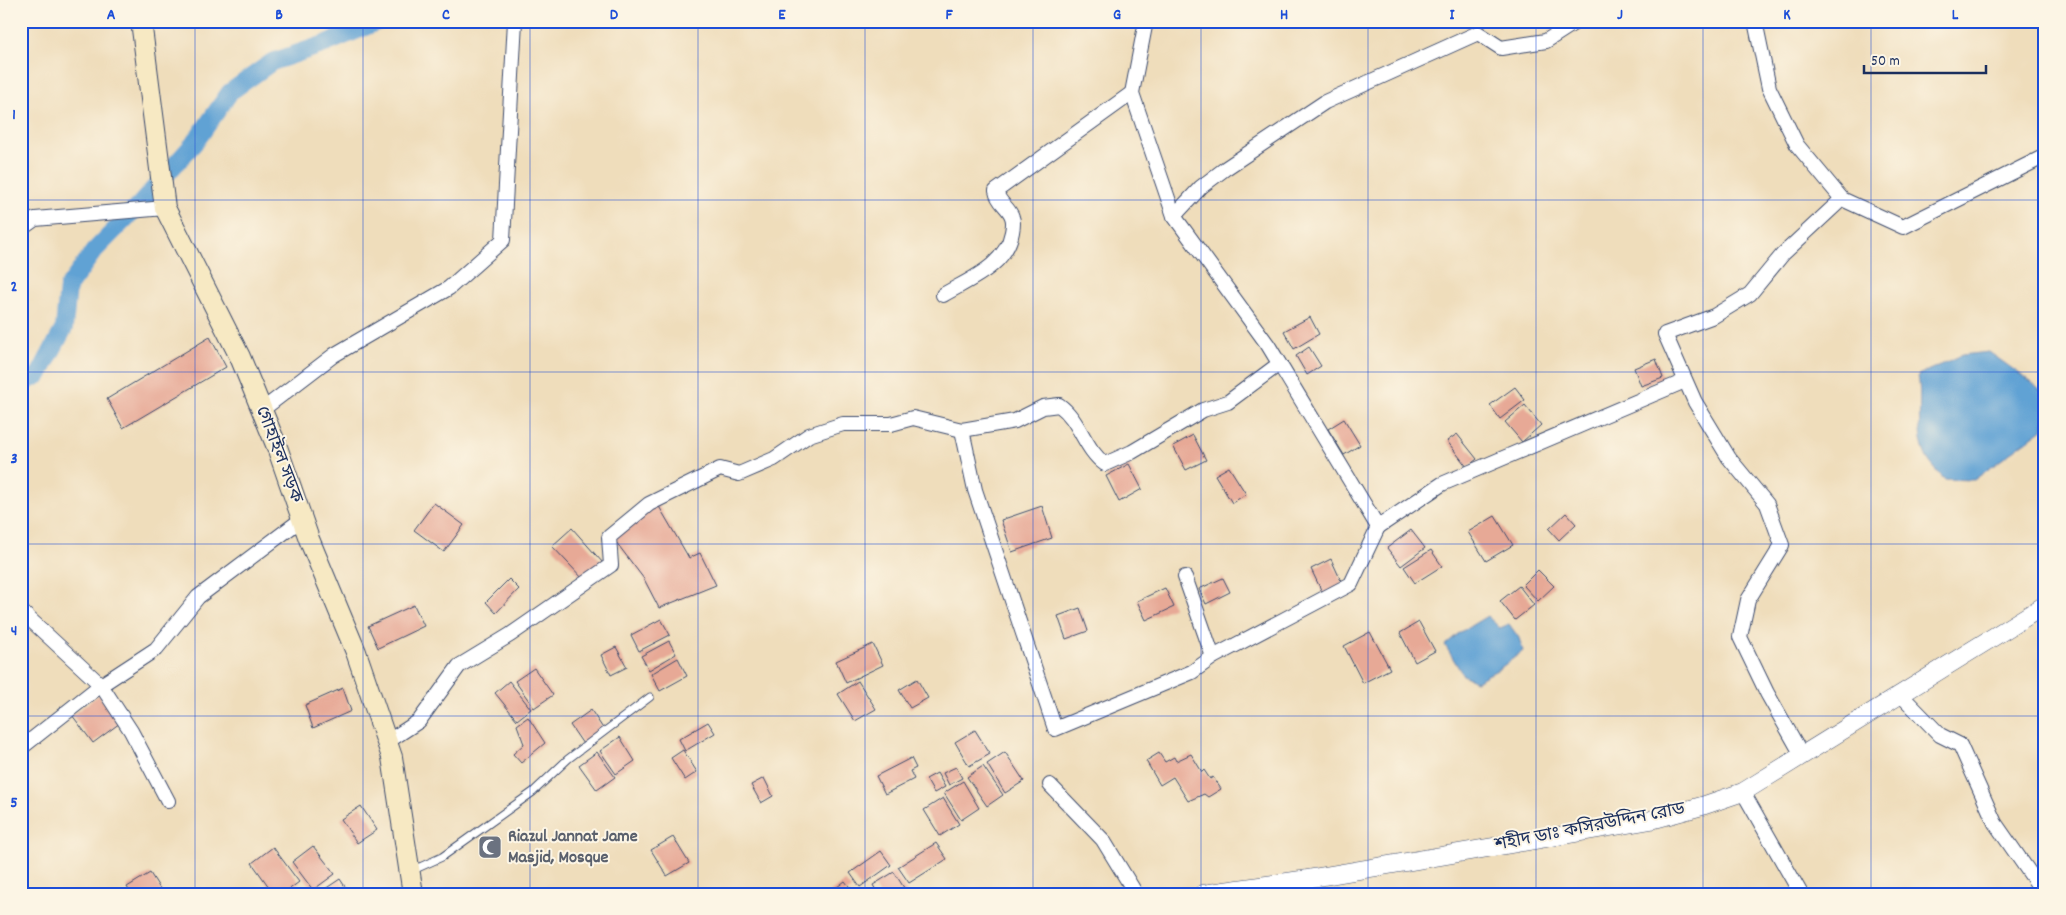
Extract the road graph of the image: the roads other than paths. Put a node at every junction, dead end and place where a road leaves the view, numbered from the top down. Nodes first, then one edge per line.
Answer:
1 (141, 21) edge
2 (515, 21) edge
3 (1146, 21) edge
4 (1577, 21) edge
5 (1756, 21) edge
6 (1132, 93) junction
7 (2045, 156) edge
8 (1842, 199) junction
9 (164, 200) junction
10 (1174, 216) junction
11 (21, 229) edge
12 (943, 295) dead end
13 (1279, 364) junction
14 (1686, 381) junction
15 (262, 410) junction
16 (962, 430) junction
17 (302, 519) junction
18 (1378, 527) junction
19 (1185, 577) dead end
20 (2045, 605) edge
21 (21, 611) edge
22 (1212, 657) junction
23 (101, 685) junction
24 (1902, 695) junction
25 (650, 697) dead end
26 (386, 742) junction
27 (21, 748) edge
28 (1802, 755) junction
29 (1050, 784) dead end
30 (1743, 792) junction
31 (168, 801) dead end
32 (411, 888) edge
33 (2045, 891) edge
34 (1136, 894) edge
35 (1203, 894) edge
36 (1801, 894) edge

1 - 9 main road, গোহাইল সড়ক
2 - 15 street
3 - 6 street
4 - 10 street
5 - 8 street
6 - 10 street
6 - 12 street
7 - 8 street
8 - 14 street
9 - 11 street
9 - 15 main road, গোহাইল সড়ক
10 - 13 street
13 - 16 street
13 - 18 street
14 - 18 street
14 - 28 street
15 - 17 main road, গোহাইল সড়ক
16 - 22 street
16 - 26 street
17 - 23 street
17 - 26 main road, গোহাইল সড়ক
18 - 22 street
19 - 22 street
20 - 24 street, শহীদ ডাঃ কসিরউদ্দিন রোড
21 - 23 street
23 - 27 street
23 - 31 street
24 - 28 street, শহীদ ডাঃ কসিরউদ্দিন রোড
24 - 33 street
25 - 32 lane
26 - 32 main road, গোহাইল সড়ক
28 - 30 street, শহীদ ডাঃ কসিরউদ্দিন রোড
29 - 34 street
30 - 35 street, শহীদ ডাঃ কসিরউদ্দিন রোড
30 - 36 street

